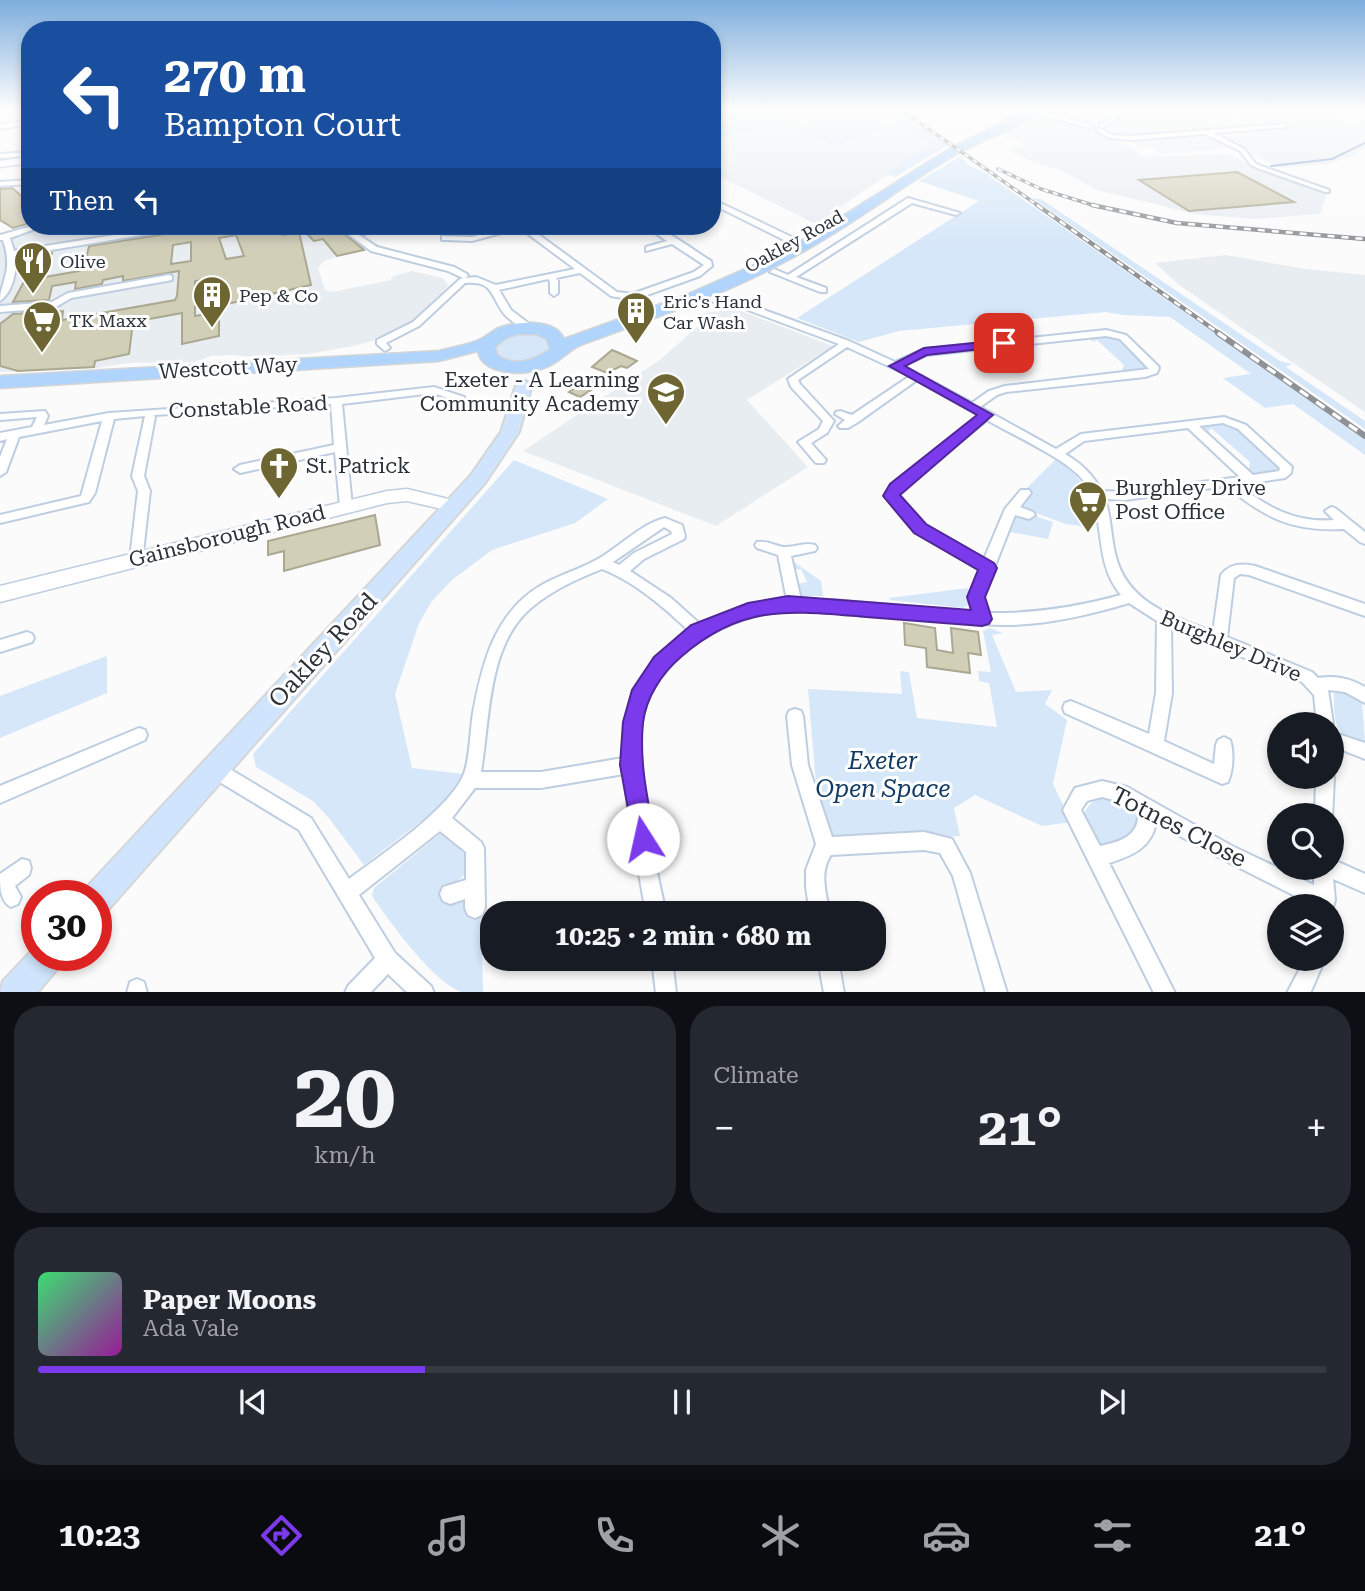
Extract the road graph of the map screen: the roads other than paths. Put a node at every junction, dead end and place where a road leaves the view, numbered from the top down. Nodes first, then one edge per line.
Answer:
1 (937, 154) edge
2 (948, 154) edge
3 (1246, 154) edge
4 (0, 156) edge
5 (21, 157) edge
6 (21, 159) edge
7 (0, 164) edge
8 (21, 183) edge
9 (0, 184) edge
10 (1328, 191) dead end
11 (721, 205) edge
12 (956, 213) dead end
13 (833, 229) junction
14 (5, 234) edge
15 (129, 235) edge
16 (357, 235) edge
17 (487, 235) edge
18 (532, 235) edge
19 (664, 235) edge
20 (855, 236) junction
21 (451, 237) dead end
22 (674, 241) junction
23 (797, 243) junction
24 (649, 249) dead end
25 (12, 254) junction
26 (581, 270) junction
27 (774, 272) dead end
28 (550, 277) junction
29 (169, 278) dead end
30 (789, 278) junction
31 (463, 279) junction
32 (732, 282) junction
33 (495, 288) junction
34 (823, 290) dead end
35 (554, 293) dead end
36 (0, 298) edge
37 (696, 298) junction
38 (734, 302) junction
39 (0, 309) edge
40 (507, 312) junction
41 (529, 328) junction
42 (548, 331) junction
43 (846, 343) junction
44 (383, 345) dead end
45 (492, 347) junction
46 (552, 354) junction
47 (895, 366) junction
48 (514, 367) junction
49 (917, 376) junction
50 (6, 380) edge
51 (524, 385) junction
52 (460, 399) dead end
53 (337, 401) junction
54 (974, 407) junction
55 (840, 414) dead end
56 (986, 415) junction
57 (109, 416) junction
58 (0, 417) edge
59 (152, 422) dead end
60 (1189, 423) junction
61 (36, 430) junction
62 (15, 435) junction
63 (0, 438) edge
64 (340, 447) junction
65 (1057, 454) junction
66 (820, 460) dead end
67 (240, 469) dead end
68 (0, 472) edge
69 (1250, 479) junction
70 (1228, 482) junction
71 (1025, 493) dead end
72 (1098, 495) junction
73 (455, 506) junction
74 (346, 507) junction
75 (1011, 509) junction
76 (1331, 511) dead end
77 (1029, 515) dead end
78 (1, 518) edge
79 (1347, 524) junction
80 (1365, 539) edge
81 (762, 545) dead end
82 (810, 548) dead end
83 (785, 552) junction
84 (136, 558) junction
85 (602, 563) junction
86 (988, 568) junction
87 (621, 572) junction
88 (0, 594) edge
89 (1132, 597) junction
90 (795, 604) junction
91 (1365, 610) edge
92 (1164, 618) junction
93 (982, 619) junction
94 (698, 631) junction
95 (27, 638) dead end
96 (1219, 639) junction
97 (0, 646) edge
98 (1315, 685) junction
99 (1365, 696) edge
100 (1071, 708) dead end
101 (1324, 712) edge
102 (795, 716) dead end
103 (139, 735) dead end
104 (1344, 743) edge
105 (1155, 745) junction
106 (1224, 745) dead end
107 (1365, 751) edge
108 (631, 765) junction
109 (214, 769) junction
110 (472, 780) junction
111 (0, 794) edge
112 (1147, 809) junction
113 (439, 819) junction
114 (825, 846) junction
115 (1096, 856) junction
116 (22, 868) dead end
117 (1344, 875) edge
118 (112, 882) edge
119 (1365, 884) edge
120 (475, 887) junction
121 (4, 888) edge
122 (348, 892) junction
123 (450, 894) dead end
124 (1308, 894) edge
125 (654, 901) edge
126 (818, 901) edge
127 (475, 908) dead end
128 (388, 960) junction
129 (34, 971) edge
130 (663, 971) edge
131 (830, 971) edge
132 (1310, 971) edge
133 (15, 992) edge
134 (355, 992) edge
135 (424, 992) edge
136 (666, 992) edge
137 (834, 992) edge
138 (997, 992) edge
139 (1165, 992) edge
140 (1297, 992) edge

1 - 23 highway, Oakley Road
2 - 13 highway, Oakley Road
3 - 10 street
4 - 5 street
6 - 7 street
8 - 9 street
11 - 23 street
12 - 20 street, Oakley Road
13 - 20 street, Oakley Road
13 - 32 highway, Oakley Road
14 - 25 street
15 - 25 street
16 - 31 street
17 - 21 street
18 - 26 street
19 - 22 street
20 - 30 street, Oakley Road
22 - 24 street
22 - 26 street
23 - 42 highway, Oakley Road
25 - 36 street
26 - 28 street
27 - 30 street, Oakley Road
28 - 33 street
28 - 35 street
29 - 39 street
30 - 34 street, Oakley Road
31 - 33 street
31 - 44 street
32 - 37 highway, Oakley Road
32 - 38 street
33 - 40 street
37 - 38 street
37 - 46 highway, Oakley Road
38 - 43 street, Burghley Drive
40 - 41 street
40 - 45 street
41 - 42 highway
41 - 45 highway
42 - 46 highway
43 - 47 street, Burghley Drive
43 - 66 street
45 - 48 highway
45 - 50 highway, Westcott Way
46 - 48 highway, Oakley Road
46 - 51 main road
47 - 49 street, Burghley Drive
47 - 54 street
48 - 51 main road
49 - 54 street, Burghley Drive
49 - 55 street
51 - 73 main road, Oakley Road
52 - 53 street, Constable Road
53 - 57 street, Constable Road
53 - 64 street
54 - 56 street, Burghley Drive
56 - 65 street, Burghley Drive
56 - 86 street
57 - 61 street, Constable Road
57 - 78 street
58 - 61 street
59 - 84 street
60 - 65 street
60 - 69 street
60 - 69 street
61 - 62 street, Constable Road
62 - 63 street, Constable Road
62 - 68 street
64 - 67 street
64 - 74 street
65 - 72 street, Burghley Drive
69 - 70 street
70 - 72 street
70 - 79 street
71 - 75 street
72 - 89 street, Burghley Drive
73 - 74 street, Gainsborough Road
73 - 109 main road, Oakley Road
74 - 84 street, Gainsborough Road
75 - 77 street
75 - 86 street
76 - 79 street
79 - 80 street
81 - 83 street
82 - 83 street
83 - 90 street
84 - 88 street, Gainsborough Road
85 - 87 street
85 - 87 street
85 - 110 street
86 - 93 street
87 - 94 street
89 - 92 street, Burghley Drive
89 - 93 street
90 - 93 street
90 - 94 street
91 - 96 street
92 - 96 street, Burghley Drive
92 - 105 street
94 - 108 street
95 - 97 street
96 - 98 street, Burghley Drive
98 - 99 street
98 - 101 street
100 - 105 street
102 - 114 street
103 - 111 street
104 - 107 street
105 - 106 street
108 - 110 street
108 - 125 street
109 - 118 main road, Oakley Road
109 - 122 street
110 - 113 street
112 - 115 street
112 - 115 street, Totnes Close
112 - 124 street, Totnes Close
113 - 120 street
113 - 122 street
114 - 126 street
114 - 138 street
115 - 139 street, Totnes Close
116 - 121 street
117 - 119 street
120 - 123 street
120 - 127 street
122 - 128 street
128 - 134 street
128 - 135 street
129 - 133 main road
130 - 136 street
131 - 137 street
132 - 140 street

